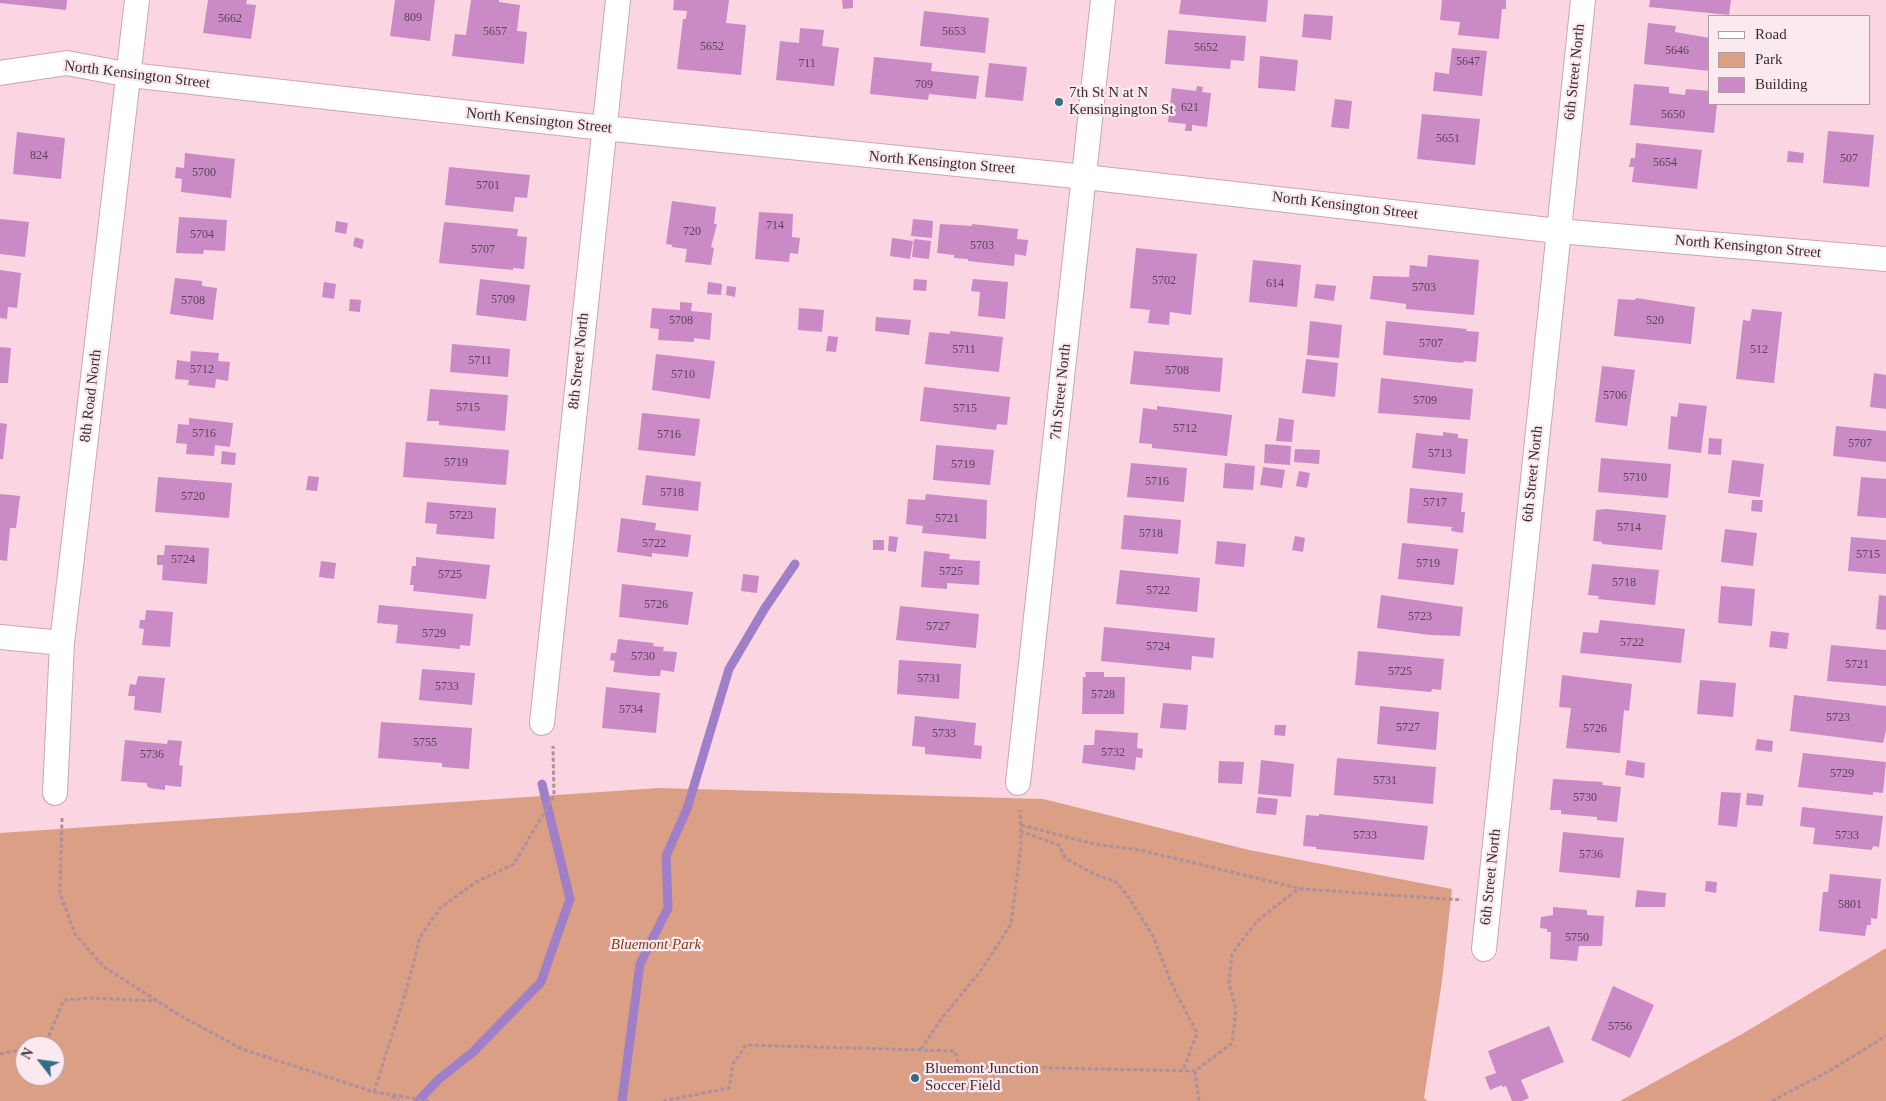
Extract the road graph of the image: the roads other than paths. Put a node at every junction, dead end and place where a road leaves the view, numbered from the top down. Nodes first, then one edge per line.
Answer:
1 (137, 0) edge
2 (618, 0) edge
3 (1103, 0) edge
4 (1583, 0) edge
5 (0, 72) edge
6 (130, 75) junction
7 (604, 128) junction
8 (1085, 176) junction
9 (1558, 231) junction
10 (1886, 259) edge
11 (0, 637) edge
12 (62, 642) junction
13 (542, 723) road end
14 (1018, 783) dead end
15 (55, 793) road end
16 (1484, 949) dead end

1 - 6 street, 8th Road North
2 - 7 street, 8th Street North
3 - 8 street, 7th Street North
4 - 9 street, 6th Street North
5 - 6 street, North Kensington Street
6 - 7 street, North Kensington Street
6 - 12 street, 8th Road North
7 - 8 street, North Kensington Street
7 - 13 street, 8th Street North
8 - 9 street, North Kensington Street
8 - 14 street, 7th Street North
9 - 10 street, North Kensington Street
9 - 16 street, 6th Street North
11 - 12 street
12 - 15 street, 8th Road North

